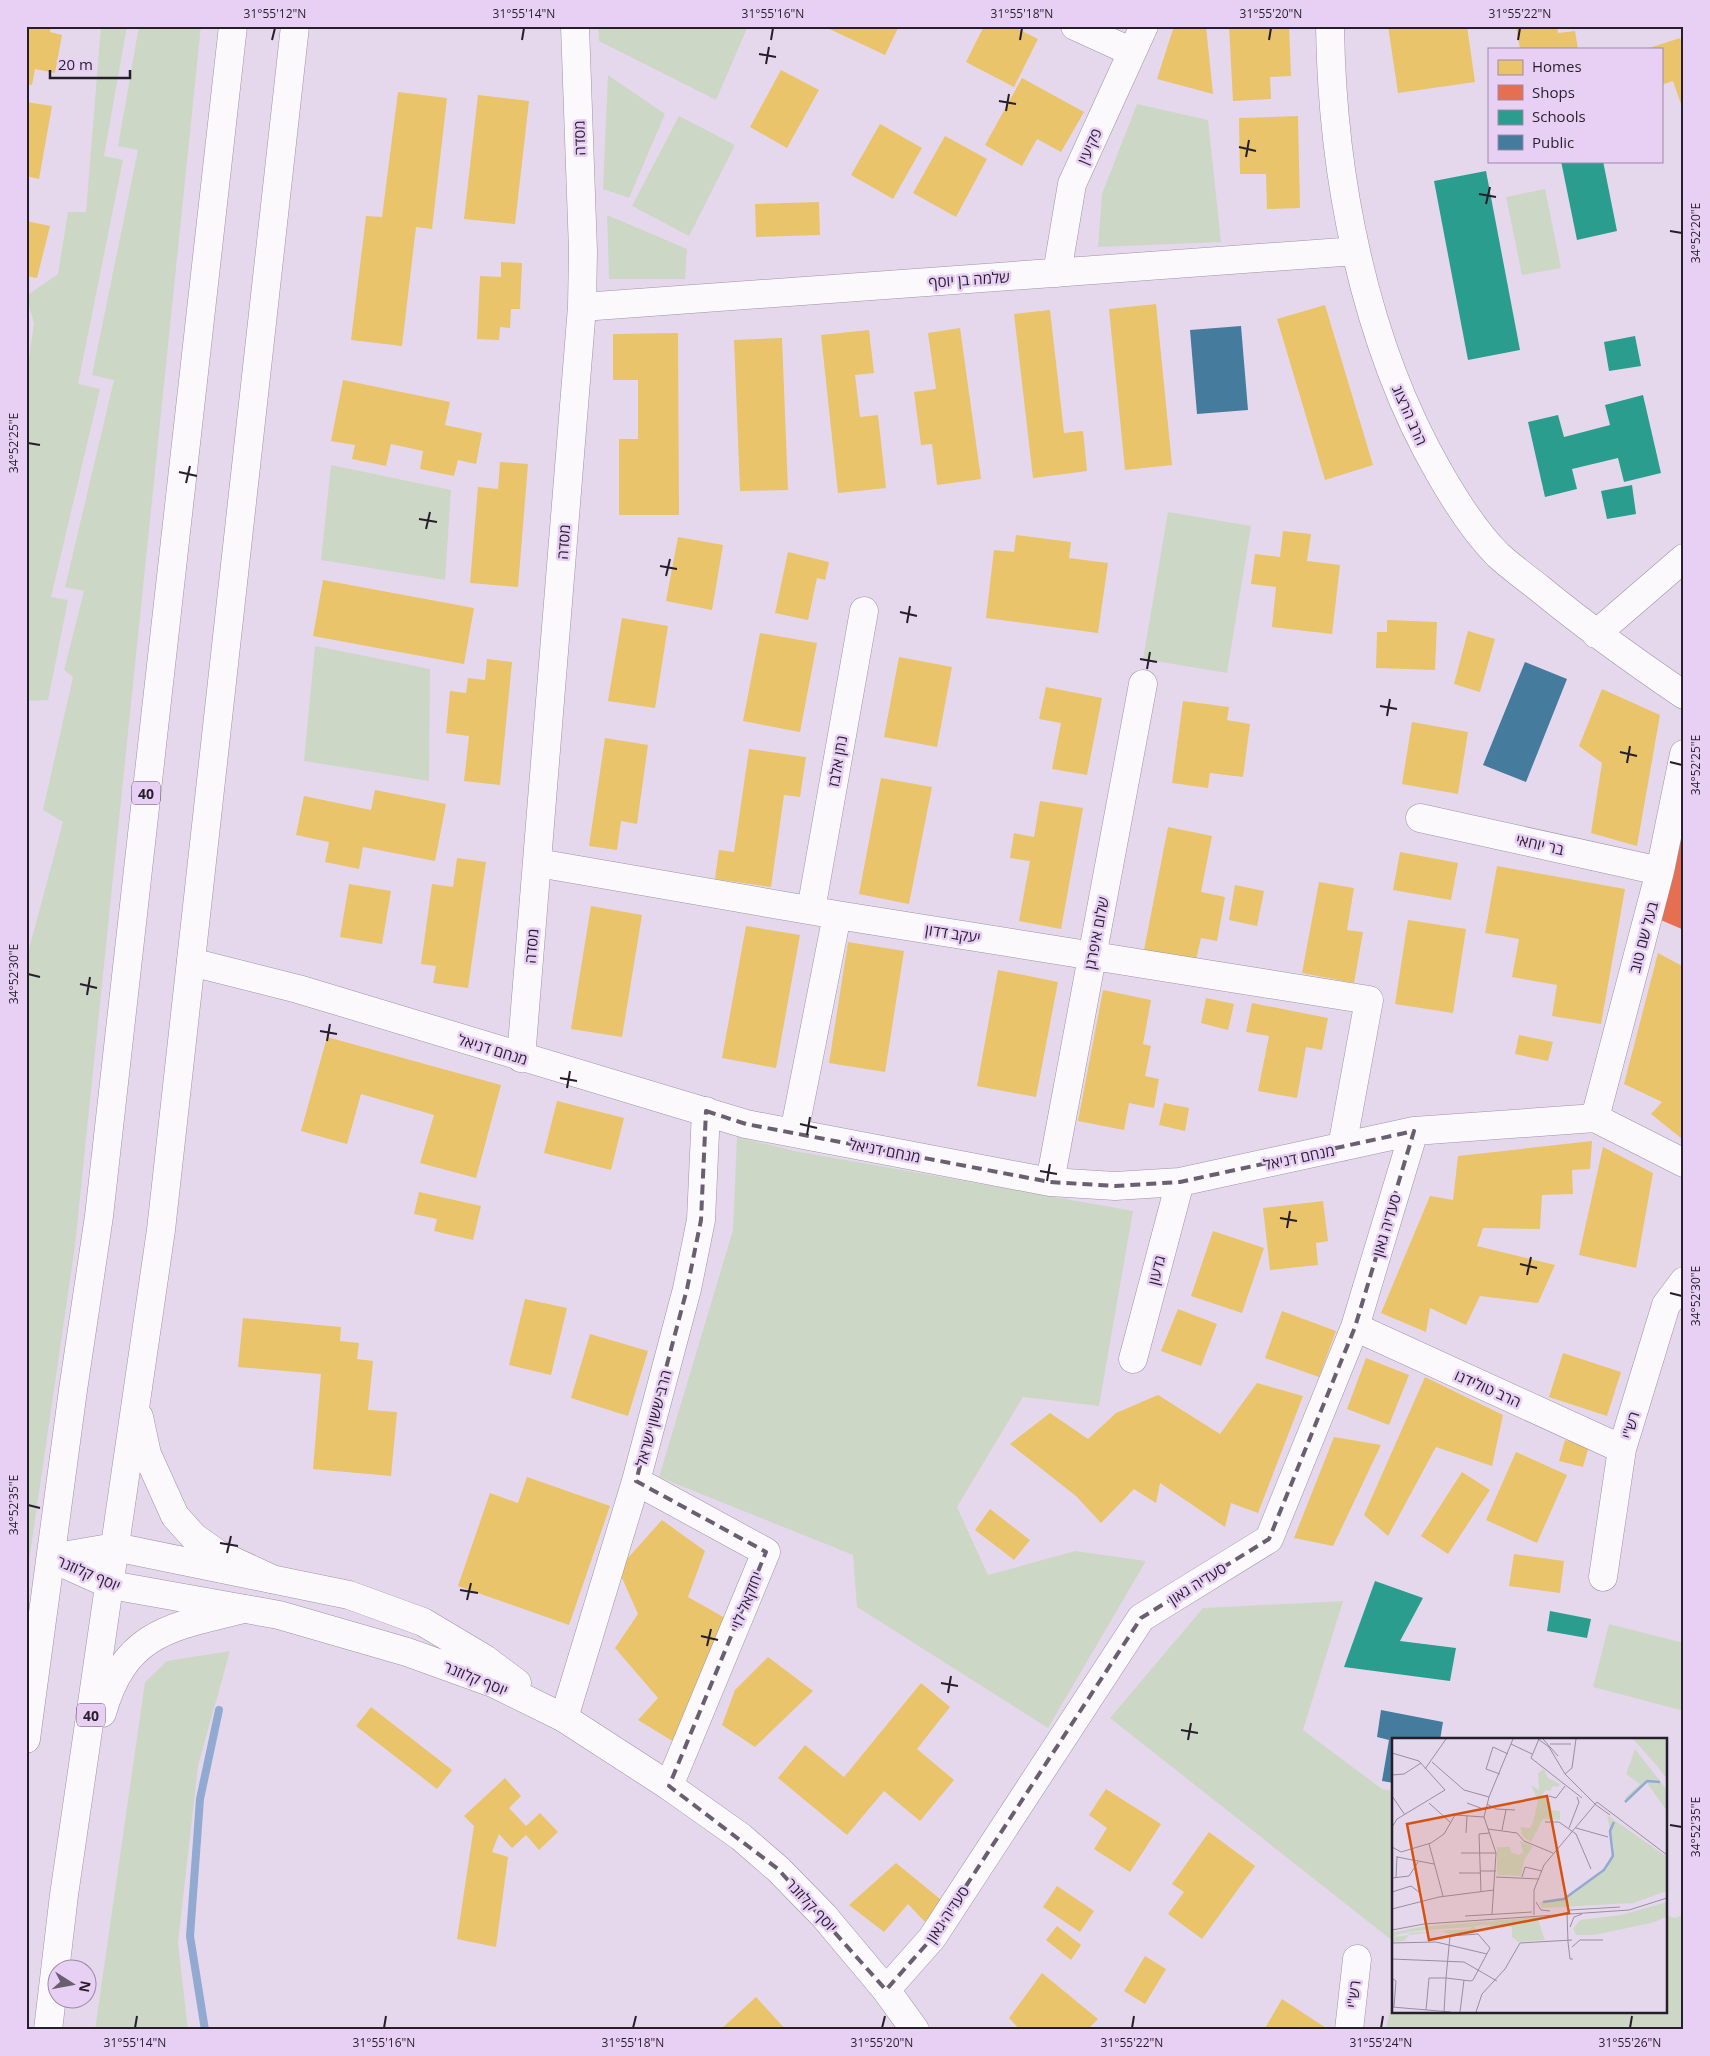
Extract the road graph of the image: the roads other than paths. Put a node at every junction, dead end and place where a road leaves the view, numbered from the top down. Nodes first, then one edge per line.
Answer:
1 (233, 26) edge
2 (295, 26) edge
3 (575, 26) edge
4 (1075, 26) edge
5 (1144, 26) edge
6 (1330, 26) edge
7 (1132, 52) junction
8 (1356, 251) junction
9 (1057, 273) junction
10 (582, 307) junction
11 (1684, 558) edge
12 (864, 611) dead end
13 (1596, 634) junction
14 (1143, 684) dead end
15 (1684, 695) edge
16 (1684, 754) edge
17 (1420, 818) dead end
18 (538, 863) junction
19 (1660, 871) junction
20 (824, 912) junction
21 (1092, 956) junction
22 (191, 962) junction
23 (521, 1058) junction
24 (706, 1111) junction
25 (1595, 1118) junction
26 (1414, 1131) junction
27 (794, 1133) junction
28 (1342, 1147) junction
29 (1682, 1159) edge
30 (1050, 1182) junction
31 (1180, 1182) junction
32 (1684, 1281) edge
33 (1354, 1327) junction
34 (1133, 1359) dead end
35 (136, 1401) junction
36 (1622, 1449) junction
37 (636, 1481) junction
38 (115, 1547) junction
39 (51, 1558) junction
40 (1603, 1577) dead end
41 (272, 1579) junction
42 (111, 1585) junction
43 (244, 1609) junction
44 (564, 1718) junction
45 (26, 1739) edge
46 (669, 1786) junction
47 (79, 1794) junction
48 (1357, 1958) dead end
49 (886, 1990) junction
50 (48, 2030) edge
51 (915, 2030) edge
52 (1349, 2030) edge

1 - 39 main road, 40
2 - 22 main road, 40
3 - 10 main road, מסדה
4 - 7 main road
5 - 7 main road, פקיעין
6 - 8 main road, הרב הרצוג
7 - 9 main road, פקיעין
8 - 9 main road, שלמה בן יוסף
8 - 13 main road, הרב הרצוג
9 - 10 main road, שלמה בן יוסף
10 - 18 main road, מסדה
11 - 13 main road
12 - 20 main road, נתן אלבז
13 - 15 main road, הרב הרצוג
14 - 21 main road, שלום איפרגן
16 - 19 main road, בעל שם טוב
17 - 19 main road, בר יוחאי
18 - 20 main road, יעקב דדון
18 - 23 main road, מסדה
19 - 25 main road, בעל שם טוב
20 - 21 main road, יעקב דדון
20 - 27 main road, נתן אלבז
21 - 28 main road, יעקב דדון
21 - 30 main road, שלום איפרגן
22 - 23 main road, מנחם דניאל
22 - 35 main road, 40
23 - 24 main road, מנחם דניאל
24 - 27 main road, מנחם דניאל
24 - 37 main road, הרב ששון ישראל
25 - 26 main road, מנחם דניאל
25 - 29 main road
26 - 28 main road, מנחם דניאל
26 - 33 main road, סעדיה גאון
27 - 30 main road, מנחם דניאל
28 - 31 main road, מנחם דניאל
30 - 31 main road, מנחם דניאל
31 - 34 main road, גדעון
32 - 36 main road, רש"י
33 - 36 main road, הרב טולידנו
33 - 49 main road, סעדיה גאון
35 - 38 main road, 40
35 - 41 main road
36 - 40 main road, רש"י
37 - 44 main road, הרב ששון ישראל
37 - 46 main road, יחזקאל לוי
38 - 39 main road, יוסף קלוזנר
38 - 41 main road, יוסף קלוזנר
38 - 42 main road, 40
39 - 42 main road, יוסף קלוזנר
39 - 45 main road, 40
41 - 44 main road, יוסף קלוזנר
42 - 43 main road, יוסף קלוזנר
42 - 47 main road, 40
43 - 44 main road, יוסף קלוזנר
43 - 47 main road
44 - 46 main road, יוסף קלוזנר
46 - 49 main road, יוסף קלוזנר
47 - 50 main road, 40
48 - 52 main road, רש"י
49 - 51 main road, יוסף קלוזנר

